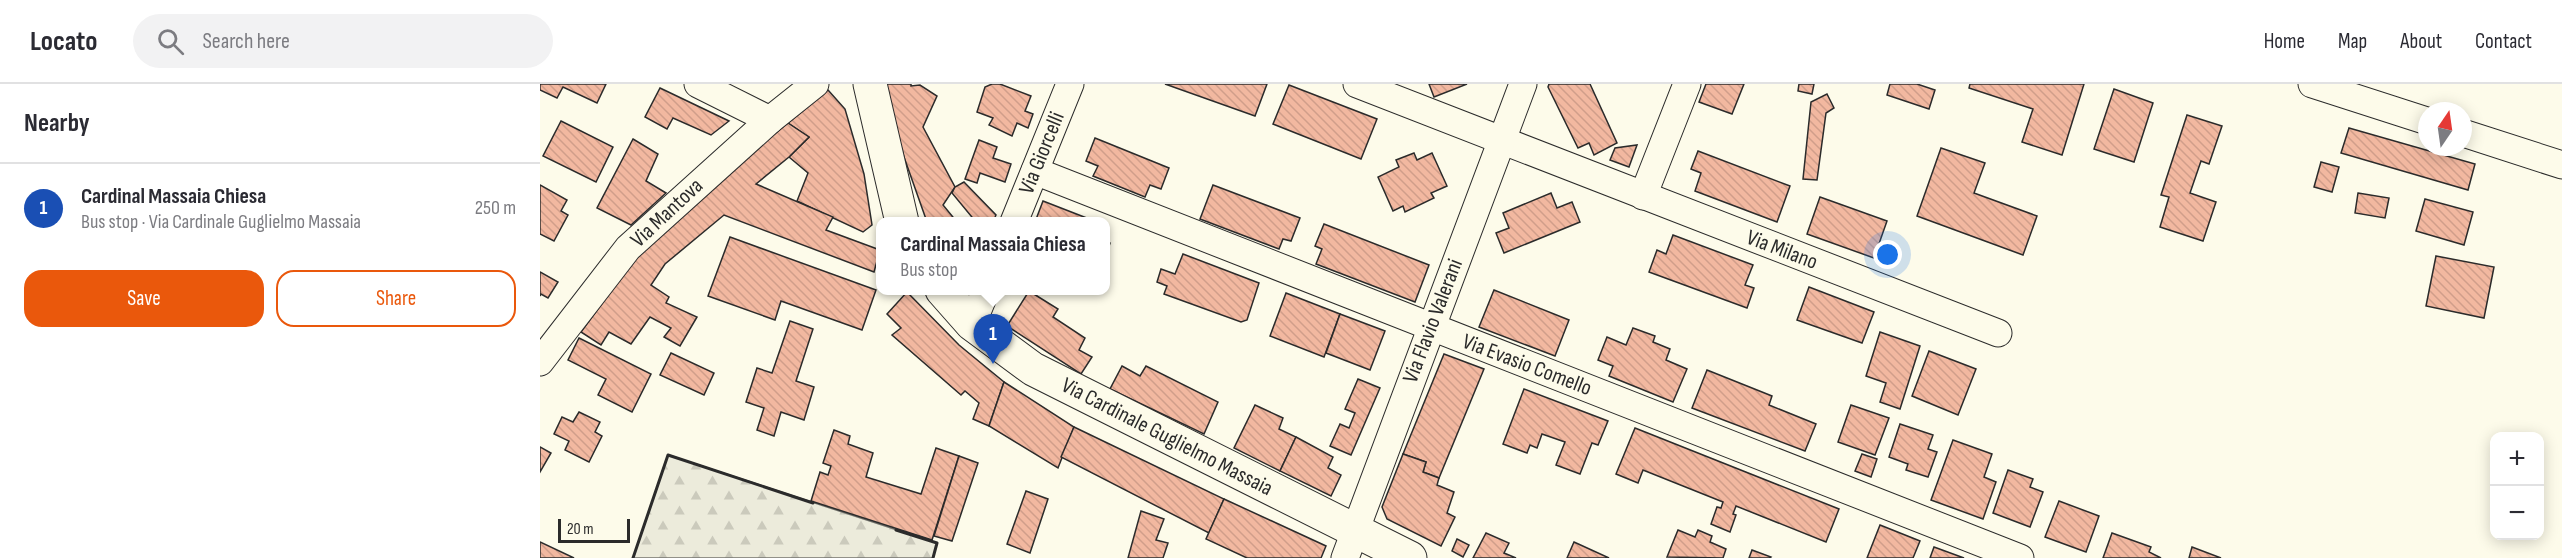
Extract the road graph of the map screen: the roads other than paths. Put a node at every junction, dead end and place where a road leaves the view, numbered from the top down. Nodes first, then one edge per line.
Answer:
1 (698, 84) edge
2 (815, 84) edge
3 (870, 84) edge
4 (1070, 84) edge
5 (1357, 84) edge
6 (1523, 84) edge
7 (1687, 84) edge
8 (2312, 84) edge
9 (2418, 118) edge
10 (770, 120) junction
11 (2472, 136) edge
12 (1501, 140) junction
13 (2562, 165) edge
14 (1035, 171) junction
15 (1643, 196) junction
16 (901, 217) edge
17 (1016, 217) edge
18 (946, 295) edge
19 (984, 295) edge
20 (972, 324) junction
21 (1431, 327) junction
22 (1998, 333) dead end
23 (540, 362) edge
24 (1350, 545) edge
25 (1410, 558) edge
26 (2020, 558) edge

1 - 10 street
2 - 10 street, Via Mantova
3 - 16 main road
4 - 14 street, Via Giorcelli
5 - 12 street, Via Milano
6 - 12 street, Via Flavio Valerani
7 - 15 street
8 - 9 street
10 - 23 street, Via Mantova
11 - 13 street
12 - 15 street, Via Milano
12 - 21 street, Via Flavio Valerani
14 - 17 street, Via Giorcelli
14 - 21 street, Via Evasio Comello
15 - 22 street, Via Milano
18 - 20 main road, Via Cardinale Guglielmo Massaia
19 - 20 street
20 - 24 main road, Via Cardinale Guglielmo Massaia
21 - 24 street, Via Flavio Valerani
21 - 26 street, Via Evasio Comello
24 - 25 main road, Via Cardinale Guglielmo Massaia

